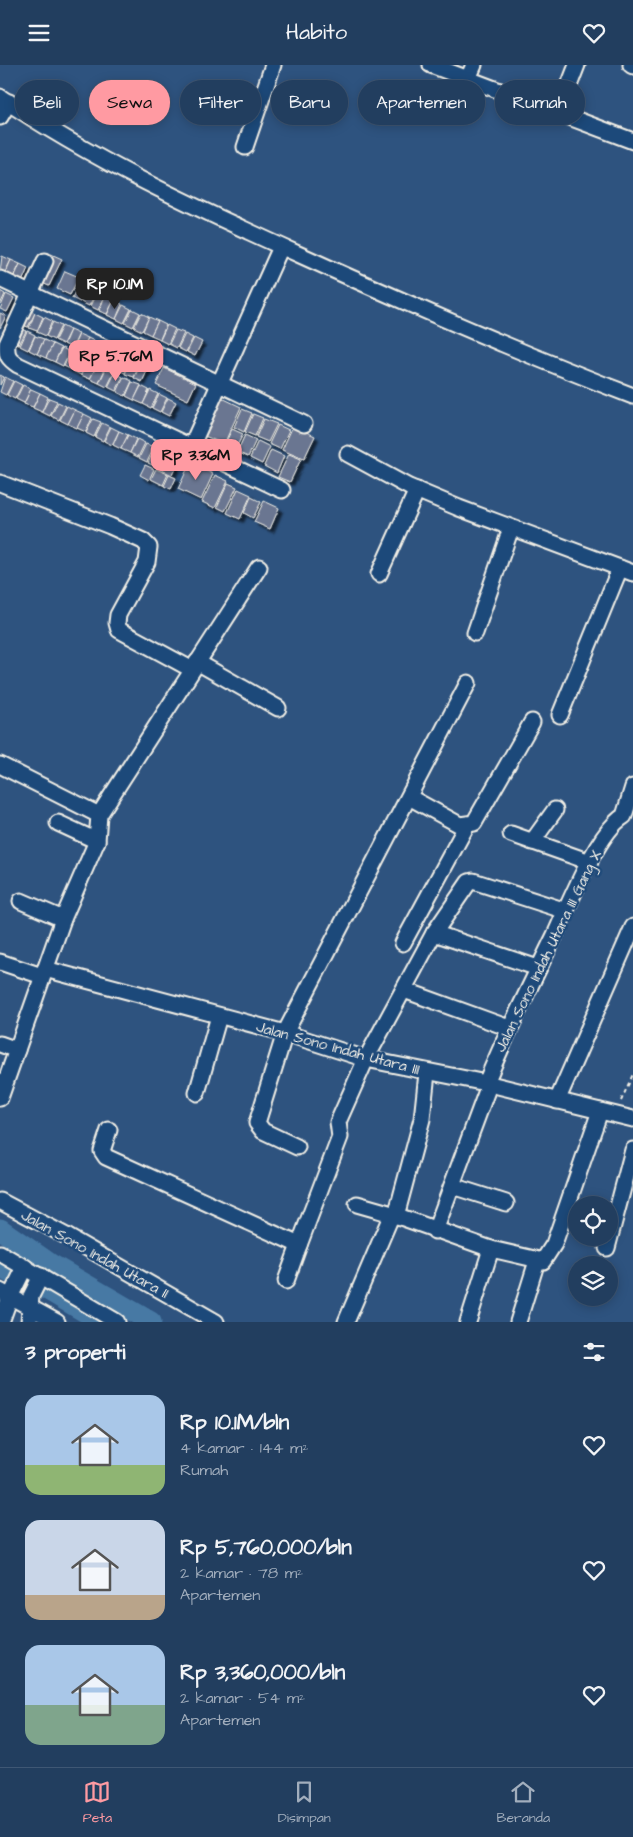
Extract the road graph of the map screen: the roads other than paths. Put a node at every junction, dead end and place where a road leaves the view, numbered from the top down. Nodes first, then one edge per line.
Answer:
1 (273, 65) edge
2 (431, 65) edge
3 (474, 65) edge
4 (577, 65) edge
5 (465, 80) edge
6 (467, 80) edge
7 (571, 80) edge
8 (4, 100) edge
9 (0, 117) edge
10 (585, 123) edge
11 (633, 141) edge
12 (245, 147) dead end
13 (276, 245) junction
14 (45, 261) dead end
15 (0, 279) edge
16 (31, 293) junction
17 (3, 343) edge
18 (217, 381) junction
19 (633, 395) edge
20 (304, 423) dead end
21 (187, 445) junction
22 (348, 454) dead end
23 (0, 483) edge
24 (282, 490) dead end
25 (417, 490) junction
26 (510, 528) junction
27 (259, 567) dead end
28 (626, 571) edge
29 (379, 573) dead end
30 (475, 633) dead end
31 (194, 665) junction
32 (468, 683) dead end
33 (278, 708) dead end
34 (560, 715) dead end
35 (532, 721) dead end
36 (0, 765) edge
37 (633, 787) edge
38 (408, 797) junction
39 (555, 810) dead end
40 (100, 815) junction
41 (58, 823) dead end
42 (467, 825) junction
43 (511, 834) dead end
44 (97, 841) junction
45 (532, 842) junction
46 (590, 862) junction
47 (21, 901) dead end
48 (566, 911) junction
49 (63, 919) junction
50 (633, 927) edge
51 (434, 933) junction
52 (402, 943) dead end
53 (0, 962) edge
54 (538, 968) junction
55 (44, 973) junction
56 (404, 990) junction
57 (219, 1016) junction
58 (509, 1028) junction
59 (285, 1033) junction
60 (0, 1044) edge
61 (17, 1050) junction
62 (366, 1059) junction
63 (427, 1073) junction
64 (487, 1084) junction
65 (197, 1093) dead end
66 (0, 1098) edge
67 (558, 1101) junction
68 (600, 1111) junction
69 (633, 1119) edge
70 (109, 1130) dead end
71 (297, 1147) dead end
72 (633, 1150) edge
73 (452, 1186) junction
74 (0, 1201) edge
75 (506, 1203) dead end
76 (357, 1204) dead end
77 (394, 1215) junction
78 (435, 1231) junction
79 (299, 1245) junction
80 (607, 1247) dead end
81 (491, 1249) junction
82 (0, 1253) edge
83 (537, 1261) junction
84 (24, 1270) junction
85 (40, 1278) junction
86 (286, 1281) dead end
87 (9, 1291) edge
88 (30, 1308) edge
89 (1, 1322) edge
90 (57, 1322) edge
91 (117, 1322) edge
92 (216, 1322) edge
93 (346, 1322) edge
94 (468, 1322) edge
95 (518, 1322) edge

1 - 12 street
2 - 5 street
3 - 6 street
4 - 7 street
8 - 9 street
8 - 13 street
10 - 11 street
13 - 18 street
13 - 19 street
14 - 16 street
15 - 16 street
16 - 17 street
16 - 18 street
17 - 21 street
18 - 20 street
18 - 21 street
21 - 24 street
22 - 25 street
23 - 31 street
25 - 26 street
25 - 29 street
26 - 28 street
26 - 30 street
27 - 31 street
28 - 34 street
31 - 33 street
31 - 40 street
32 - 38 street
35 - 42 street
36 - 40 street
37 - 46 street, Jalan Sono Indah Utara III Gang X
38 - 42 street
38 - 59 street
39 - 45 street
40 - 44 street
41 - 44 street
42 - 52 street
43 - 45 street
44 - 49 street
45 - 46 street
46 - 48 street, Jalan Sono Indah Utara III Gang X
47 - 49 street
48 - 51 street
48 - 54 street, Jalan Sono Indah Utara III Gang X
49 - 55 street
50 - 67 street
51 - 54 street
51 - 56 street
53 - 55 street, Jalan Sono Indah Utara III
54 - 58 street, Jalan Sono Indah Utara III Gang X
55 - 57 street, Jalan Sono Indah Utara III
55 - 61 street
56 - 58 street
56 - 62 street
57 - 59 street, Jalan Sono Indah Utara III
57 - 65 street
58 - 64 street, Jalan Sono Indah Utara III Gang X
59 - 62 street, Jalan Sono Indah Utara III
59 - 71 street
60 - 61 street
61 - 66 street
62 - 63 street, Jalan Sono Indah Utara III
62 - 79 street
63 - 64 street, Jalan Sono Indah Utara III
63 - 77 street
64 - 67 street, Jalan Sono Indah Utara III
64 - 73 street, Jalan Sono Indah Utara III Gang X
67 - 68 street, Jalan Sono Indah Utara III
68 - 69 street, Jalan Sono Indah Utara III
68 - 83 street
70 - 79 street
72 - 80 street
73 - 75 street
73 - 78 street, Jalan Sono Indah Utara III Gang X
74 - 92 street, Jalan Sono Indah Utara II
76 - 77 street
77 - 78 street
77 - 93 street
78 - 81 street
79 - 86 street
81 - 83 street
81 - 94 street
82 - 84 street
83 - 95 street
84 - 85 street
84 - 87 street
85 - 88 street
85 - 91 street
87 - 88 street
87 - 89 street
88 - 90 street

